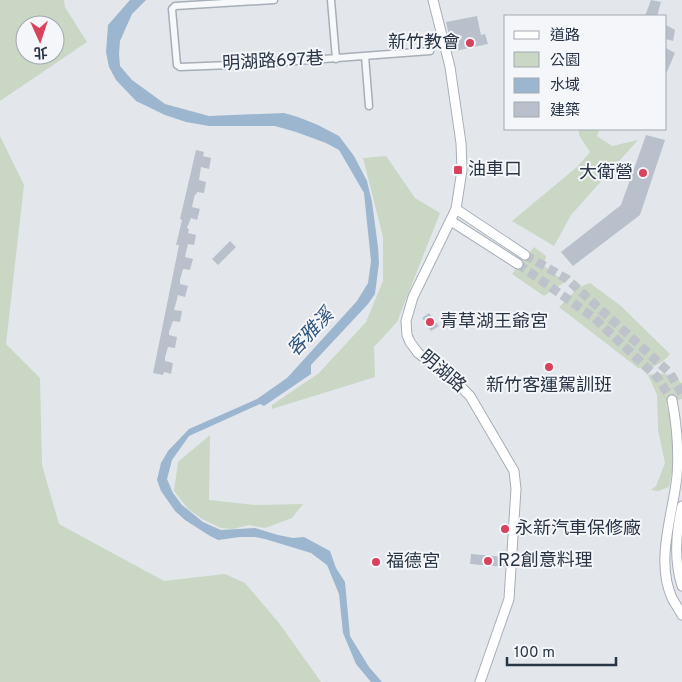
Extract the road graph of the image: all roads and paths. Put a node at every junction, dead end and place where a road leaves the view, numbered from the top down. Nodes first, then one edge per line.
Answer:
1 (274, 0) edge
2 (331, 0) edge
3 (433, 0) edge
4 (430, 51) dead end
5 (365, 56) junction
6 (336, 59) junction
7 (369, 106) dead end
8 (456, 209) junction
9 (451, 221) junction
10 (525, 254) tunnel mouth
11 (518, 264) tunnel mouth
12 (672, 400) tunnel mouth
13 (682, 506) edge
14 (681, 582) edge
15 (682, 614) edge
16 (480, 682) edge

1 - 6 street, 明湖路697巷
2 - 6 street
3 - 8 main road, 明湖路
4 - 5 street, 明湖路697巷
5 - 6 street, 明湖路697巷
5 - 7 street
8 - 9 main road, 明湖路
8 - 10 main road
9 - 11 main road
9 - 16 main road, 明湖路
12 - 15 main road
13 - 14 main road

